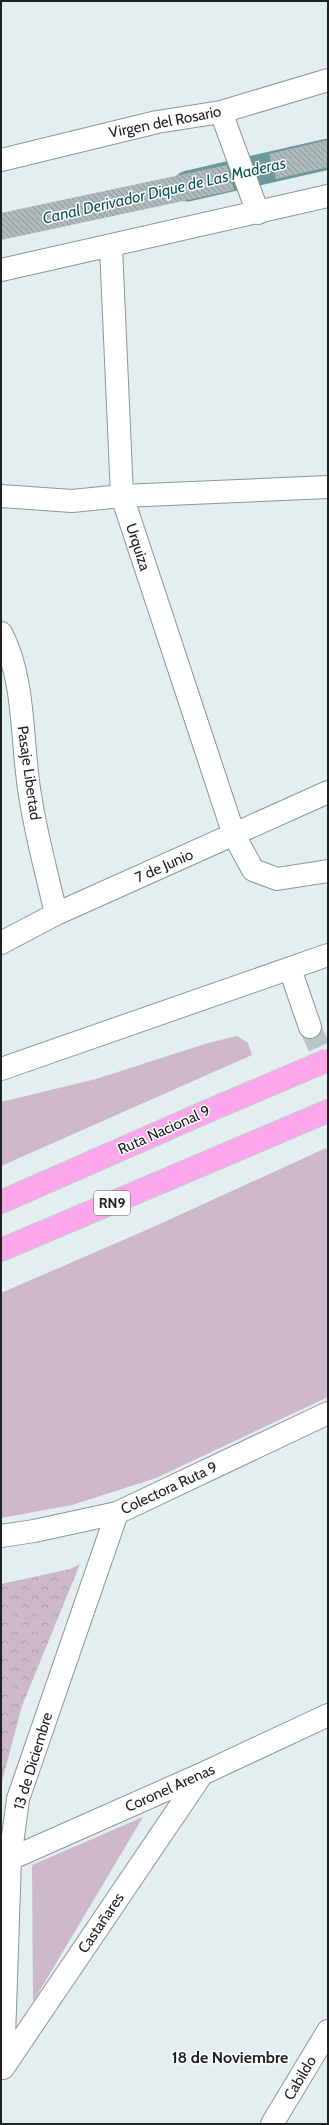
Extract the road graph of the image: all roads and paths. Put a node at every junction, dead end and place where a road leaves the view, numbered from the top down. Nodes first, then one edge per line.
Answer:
1 (328, 80) edge
2 (221, 112) junction
3 (1, 160) edge
4 (328, 196) edge
5 (258, 213) junction
6 (111, 246) junction
7 (1, 270) edge
8 (328, 487) edge
9 (1, 496) edge
10 (122, 496) junction
11 (1, 634) edge
12 (328, 792) edge
13 (234, 835) junction
14 (328, 871) edge
15 (56, 914) junction
16 (1, 943) edge
17 (328, 955) edge
18 (290, 969) junction
19 (310, 1027) tunnel mouth
20 (328, 1060) edge
21 (1, 1069) edge
22 (328, 1111) edge
23 (1, 1202) edge
24 (1, 1250) edge
25 (328, 1412) edge
26 (117, 1513) junction
27 (1, 1536) edge
28 (328, 1715) edge
29 (202, 1774) junction
30 (10, 1859) junction
31 (328, 2031) edge
32 (2, 2070) edge
33 (277, 2122) edge

1 - 2 street, Virgen del Rosario
2 - 3 street, Virgen del Rosario
2 - 5 street
4 - 5 street
5 - 6 street
6 - 7 street
6 - 10 street, Urquiza
8 - 10 street
9 - 10 street
10 - 13 street, Urquiza
11 - 15 street, Pasaje Libertad
12 - 13 street, 7 de Junio
13 - 14 street, Urquiza
13 - 15 street, 7 de Junio
15 - 16 street, 7 de Junio
17 - 18 street
18 - 19 street
18 - 21 street
20 - 23 highway, Ruta Nacional 9, bridge
22 - 24 highway, RN9
25 - 26 street, Colectora Ruta 9
26 - 27 street, Colectora Ruta 9
26 - 30 street, 13 de Diciembre
28 - 29 street, Coronel Arenas
29 - 30 street, Coronel Arenas
29 - 32 street, Castañares
30 - 32 street, 13 de Diciembre
31 - 33 street, Cabildo

